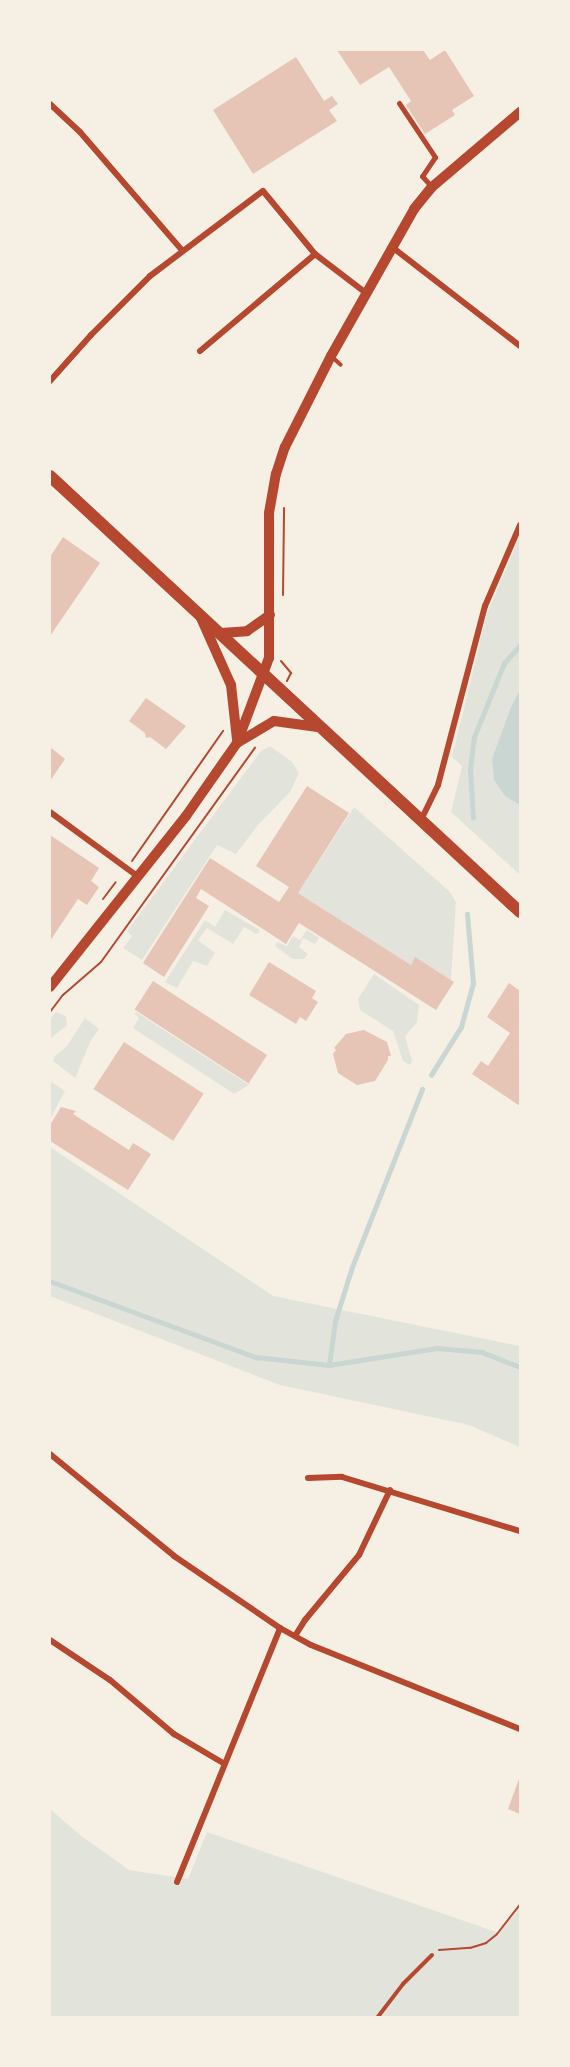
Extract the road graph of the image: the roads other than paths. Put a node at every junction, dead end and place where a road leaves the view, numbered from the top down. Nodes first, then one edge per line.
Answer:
1 (399, 103) dead end
2 (50, 104) edge
3 (520, 112) edge
4 (432, 187) junction
5 (392, 247) junction
6 (182, 250) junction
7 (315, 254) junction
8 (366, 292) junction
9 (520, 346) edge
10 (200, 351) dead end
11 (331, 356) junction
12 (341, 364) dead end
13 (50, 381) edge
14 (50, 476) edge
15 (520, 525) edge
16 (199, 613) junction
17 (270, 615) junction
18 (220, 633) junction
19 (264, 675) junction
20 (318, 727) junction
21 (237, 743) junction
22 (50, 812) edge
23 (421, 820) junction
24 (137, 876) junction
25 (520, 912) edge
26 (50, 987) edge
27 (50, 1454) edge
28 (308, 1478) dead end
29 (390, 1490) junction
30 (520, 1531) edge
31 (280, 1628) junction
32 (295, 1636) junction
33 (50, 1640) edge
34 (520, 1729) edge
35 (223, 1763) junction
36 (177, 1882) dead end
37 (432, 1955) dead end
38 (377, 2018) edge

1 - 4 street
2 - 6 street
3 - 4 main road
4 - 5 main road
5 - 8 main road
5 - 9 street
6 - 7 street
6 - 13 street
7 - 8 street
7 - 10 street
8 - 11 main road
11 - 12 lane
11 - 17 main road
14 - 16 main road
15 - 23 street
16 - 18 main road
16 - 21 main road
17 - 18 main road
17 - 19 main road
18 - 19 main road
19 - 20 main road
19 - 21 main road
20 - 21 main road
20 - 23 main road
21 - 24 main road
22 - 24 street
23 - 25 main road
24 - 26 main road
27 - 31 street
28 - 29 street
29 - 30 street
29 - 32 street
31 - 32 street
31 - 35 street
32 - 34 street
33 - 35 street
35 - 36 street
37 - 38 lane

